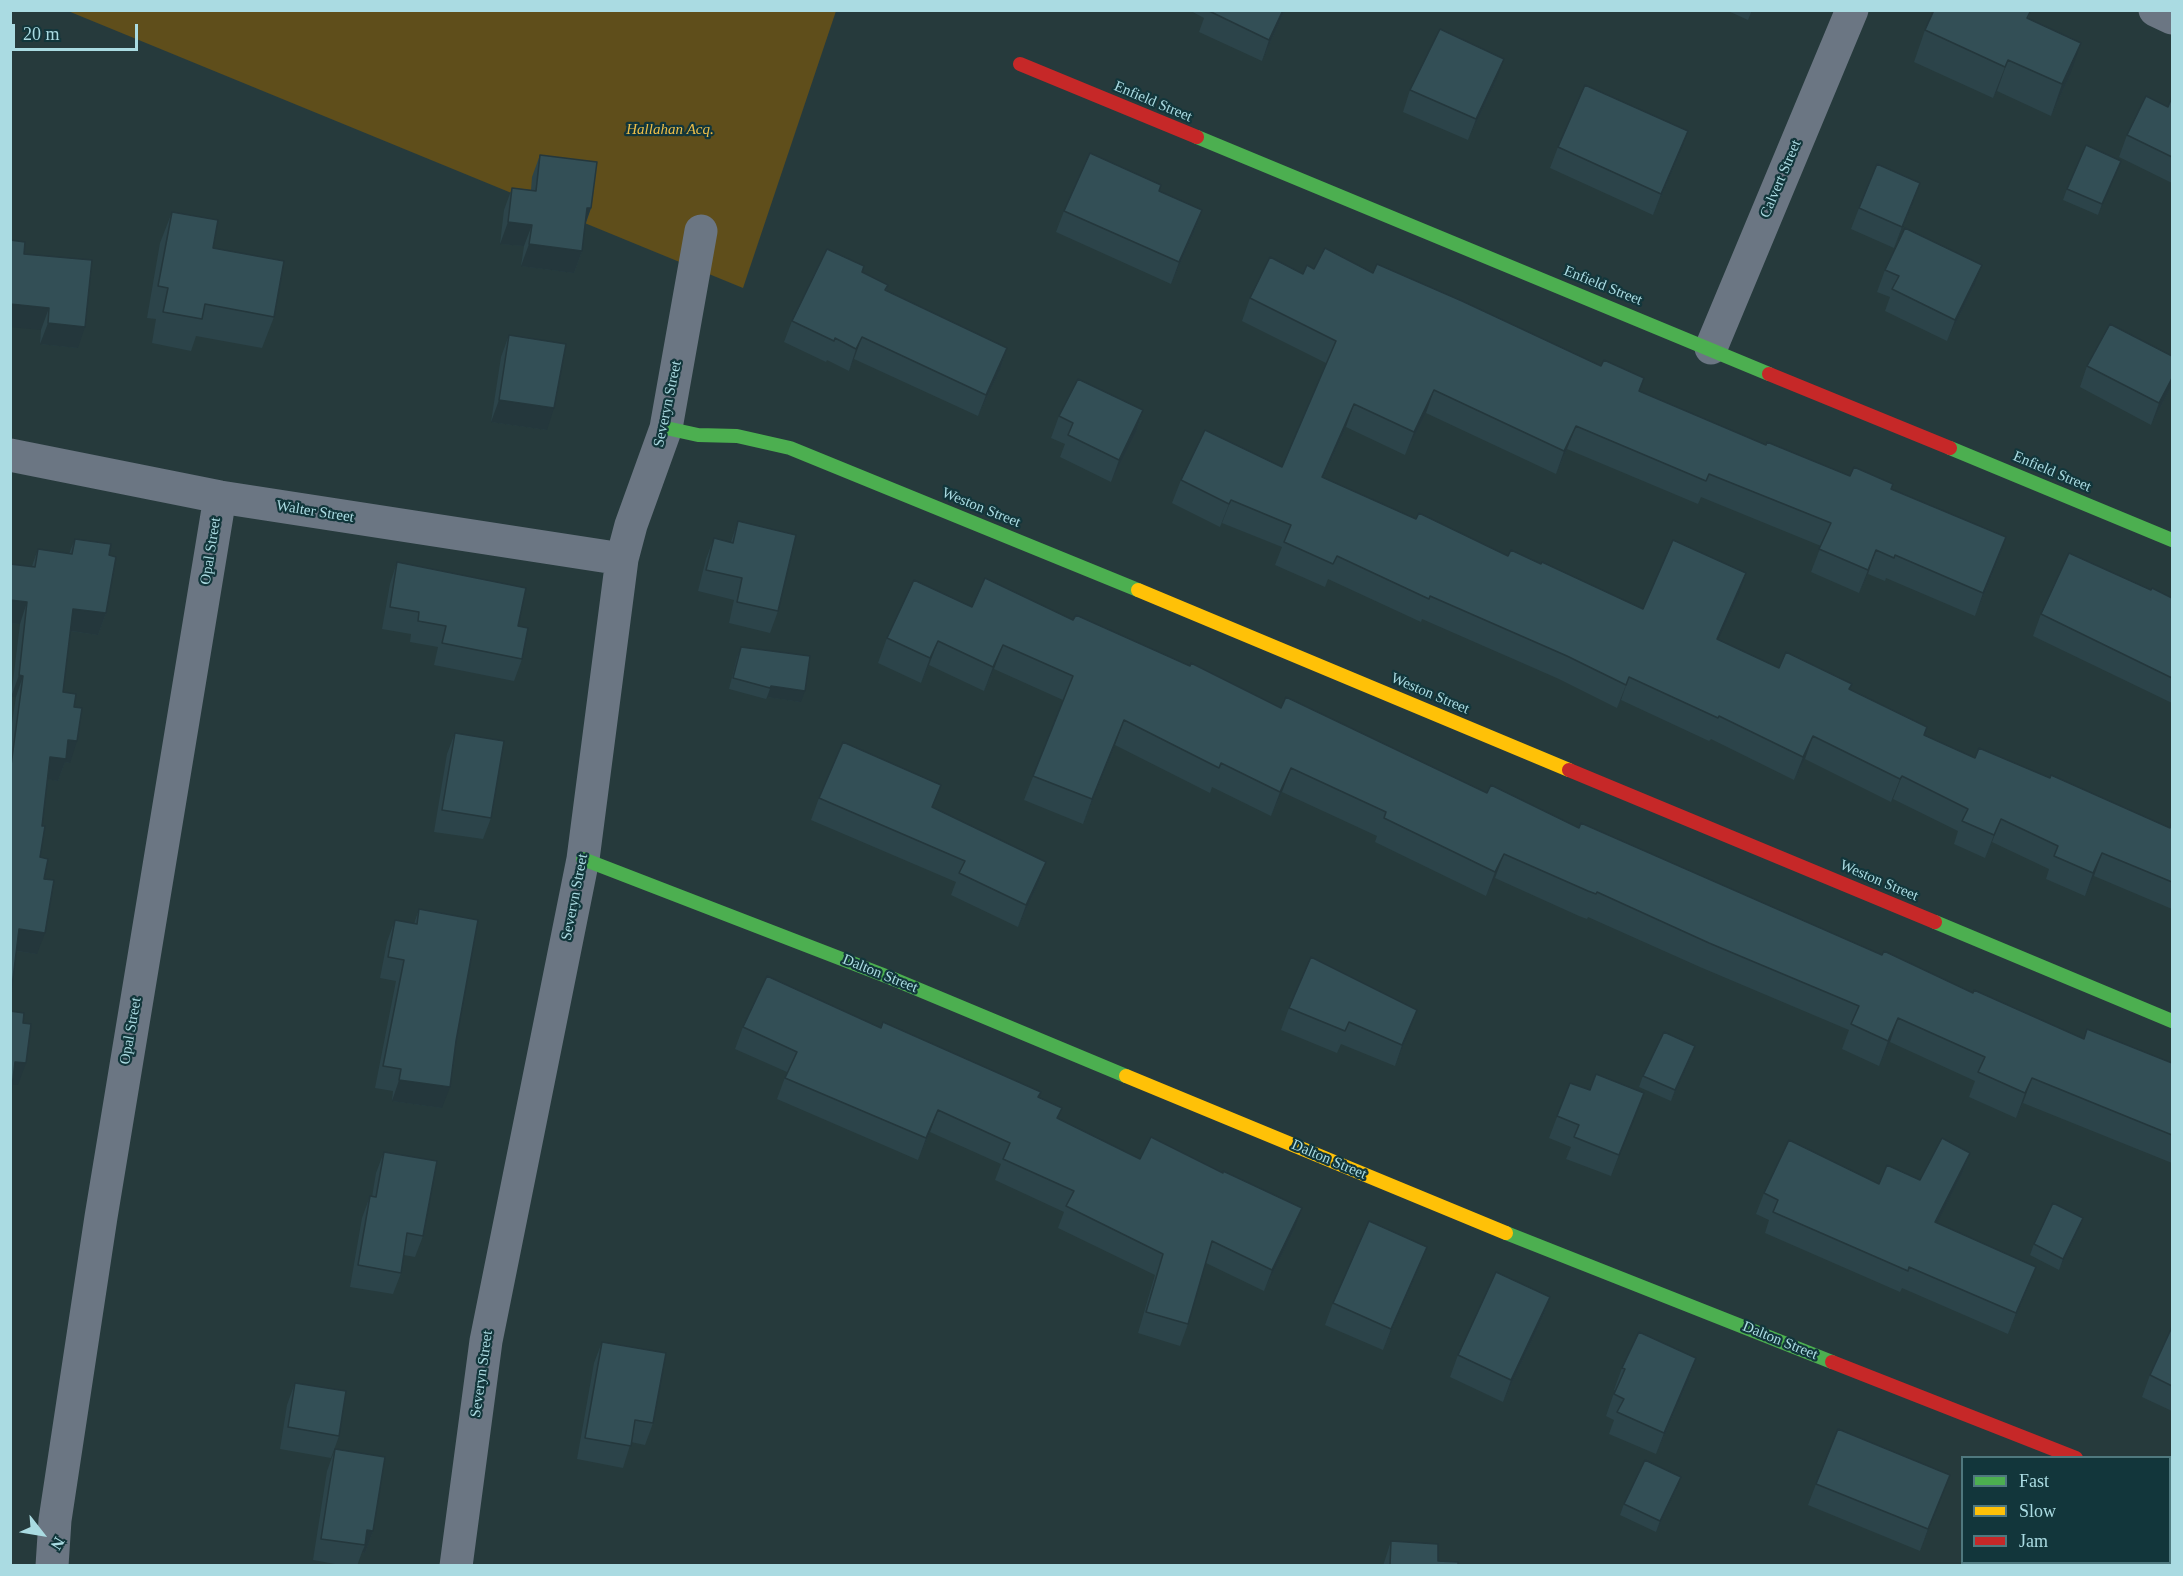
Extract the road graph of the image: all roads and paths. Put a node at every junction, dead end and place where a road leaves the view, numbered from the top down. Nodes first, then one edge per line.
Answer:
1 (1852, 10) edge
2 (2155, 10) edge
3 (2172, 18) edge
4 (1020, 64) dead end
5 (701, 231) dead end
6 (1711, 348) junction
7 (666, 428) junction
8 (10, 455) edge
9 (220, 497) junction
10 (2172, 540) edge
11 (622, 559) junction
12 (583, 859) junction
13 (2172, 1021) edge
14 (2071, 1456) edge
15 (52, 1566) edge
16 (456, 1566) edge

1 - 6 street, Calvert Street
2 - 3 street
4 - 6 street, Enfield Street
5 - 7 street, Severyn Street
6 - 10 street, Enfield Street
7 - 11 street, Severyn Street
7 - 13 street, Weston Street
8 - 9 street, Walter Street
9 - 11 street, Walter Street
9 - 15 street, Opal Street
11 - 12 street, Severyn Street
12 - 14 street, Dalton Street
12 - 16 street, Severyn Street

